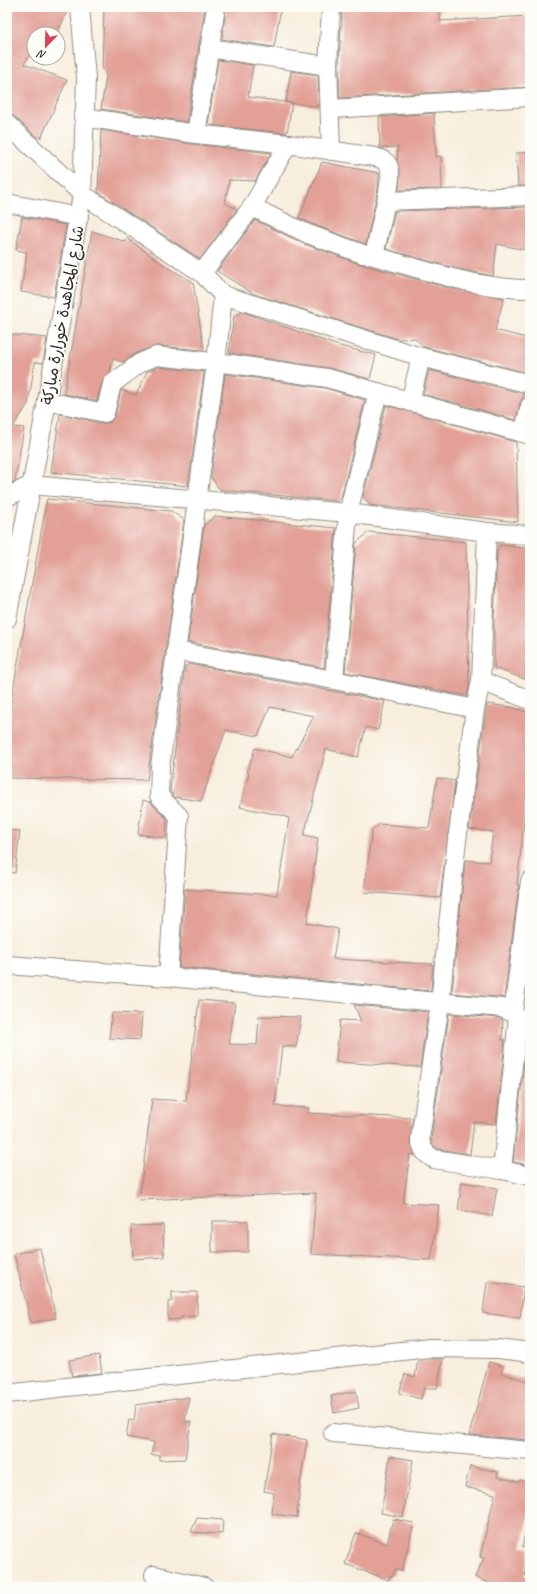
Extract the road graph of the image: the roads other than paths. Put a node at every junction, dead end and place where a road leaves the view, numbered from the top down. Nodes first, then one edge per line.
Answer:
1 (80, 7) edge
2 (216, 7) edge
3 (331, 7) edge
4 (209, 48) junction
5 (328, 66) junction
6 (530, 97) edge
7 (330, 109) junction
8 (83, 117) junction
9 (7, 124) edge
10 (196, 134) junction
11 (288, 144) junction
12 (331, 151) junction
13 (82, 194) junction
14 (530, 196) edge
15 (386, 201) junction
16 (7, 203) edge
17 (252, 207) junction
18 (78, 217) junction
19 (374, 256) junction
20 (202, 273) junction
21 (530, 289) edge
22 (223, 296) junction
23 (421, 357) junction
24 (216, 363) junction
25 (530, 384) edge
26 (378, 392) junction
27 (47, 401) junction
28 (410, 402) junction
29 (530, 406) edge
30 (527, 434) edge
31 (31, 485) junction
32 (7, 497) edge
33 (196, 499) junction
34 (348, 513) junction
35 (487, 532) junction
36 (530, 534) edge
37 (7, 619) edge
38 (176, 651) junction
39 (334, 680) junction
40 (481, 681) junction
41 (530, 700) edge
42 (474, 709) junction
43 (530, 881) edge
44 (7, 965) edge
45 (168, 977) junction
46 (440, 1003) junction
47 (513, 1013) junction
48 (502, 1170) junction
49 (530, 1176) edge
50 (530, 1354) edge
51 (7, 1394) edge
52 (333, 1433) dead end
53 (530, 1451) edge
54 (154, 1575) dead end
55 (204, 1587) edge

1 - 8 street, شارع المجاهدة خورارة مباركة
2 - 4 street
3 - 5 street
4 - 5 street
4 - 10 street
5 - 7 street
6 - 7 street
7 - 12 street
8 - 10 street
8 - 13 street, شارع المجاهدة خورارة مباركة
9 - 13 street
10 - 11 street
11 - 12 street
11 - 17 street
12 - 15 street
13 - 18 street, شارع المجاهدة خورارة مباركة
13 - 20 street
14 - 15 street
15 - 19 street
16 - 18 street
17 - 19 street
17 - 20 street
18 - 27 street, شارع المجاهدة خورارة مباركة
19 - 21 street
20 - 22 street
22 - 23 street
22 - 24 street
23 - 25 street
23 - 28 street
24 - 26 street
24 - 27 street
24 - 33 street
26 - 28 street
26 - 34 street
27 - 31 street, شارع المجاهدة خورارة مباركة
28 - 30 street
29 - 30 street
31 - 32 street
31 - 33 street
31 - 37 street, شارع المجاهدة خورارة مباركة
33 - 34 street
33 - 38 street
34 - 35 street
34 - 39 street
35 - 36 street
35 - 40 street
38 - 39 street
38 - 45 street
39 - 42 street
40 - 41 street
40 - 42 street
42 - 46 street
43 - 47 street
44 - 45 street
45 - 46 street
46 - 47 street
46 - 48 street
47 - 48 street
48 - 49 street
50 - 51 street
52 - 53 street
54 - 55 street

